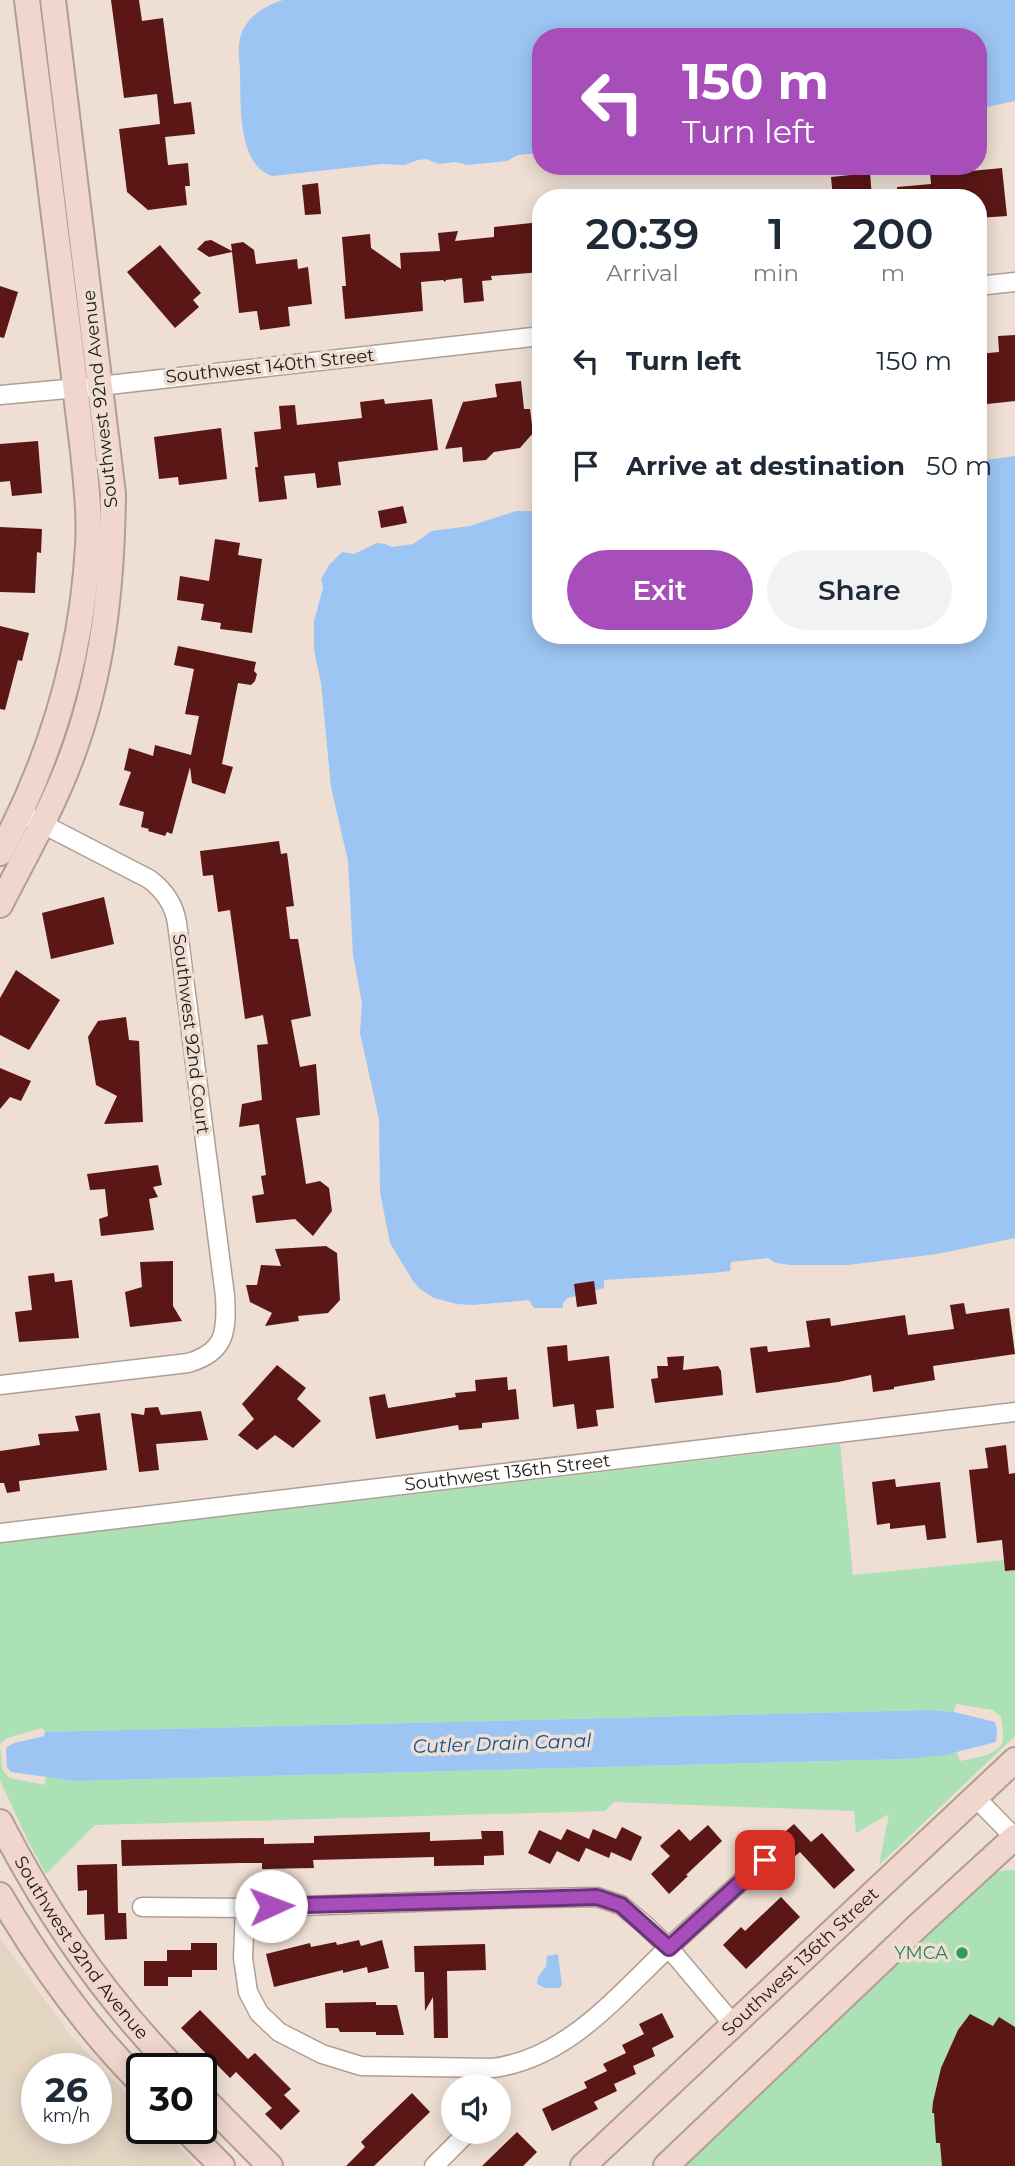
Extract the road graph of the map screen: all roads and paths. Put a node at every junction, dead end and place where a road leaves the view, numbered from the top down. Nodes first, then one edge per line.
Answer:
1 (27, 0) edge
2 (53, 0) edge
3 (1015, 282) edge
4 (987, 285) edge
5 (532, 337) edge
6 (88, 387) junction
7 (0, 395) edge
8 (32, 818) junction
9 (0, 853) edge
10 (0, 905) edge
11 (0, 1385) edge
12 (1015, 1412) edge
13 (0, 1533) edge
14 (1015, 1760) edge
15 (975, 1797) junction
16 (0, 1822) edge
17 (1015, 1838) edge
18 (765, 1860) dead end
19 (0, 1895) edge
20 (142, 1907) dead end
21 (245, 1908) junction
22 (669, 1948) junction
23 (733, 2024) junction
24 (160, 2053) edge
25 (126, 2068) edge
26 (441, 2074) edge
27 (490, 2074) edge
28 (217, 2112) edge
29 (200, 2144) edge
30 (456, 2144) edge
31 (222, 2166) edge
32 (270, 2166) edge
33 (434, 2166) edge
34 (583, 2166) edge
35 (666, 2166) edge

1 - 6 street, Southwest 92nd Avenue
2 - 6 street, Southwest 92nd Avenue
3 - 4 street
5 - 6 street, Southwest 140th Street
6 - 7 street, Southwest 140th Street
6 - 8 street, Southwest 92nd Avenue
8 - 9 street, Southwest 92nd Avenue
8 - 10 street, Southwest 92nd Avenue
8 - 11 street, Southwest 92nd Court
12 - 13 street, Southwest 136th Street
14 - 15 street, Southwest 136th Street
15 - 17 street
15 - 23 street, Southwest 136th Street
16 - 24 street, Southwest 92nd Avenue
17 - 35 street
18 - 22 street
19 - 25 street, Southwest 92nd Avenue
20 - 21 street
21 - 22 street
21 - 26 street
22 - 23 street
22 - 27 street
23 - 34 street, Southwest 136th Street
28 - 32 street
29 - 31 street
30 - 33 street

